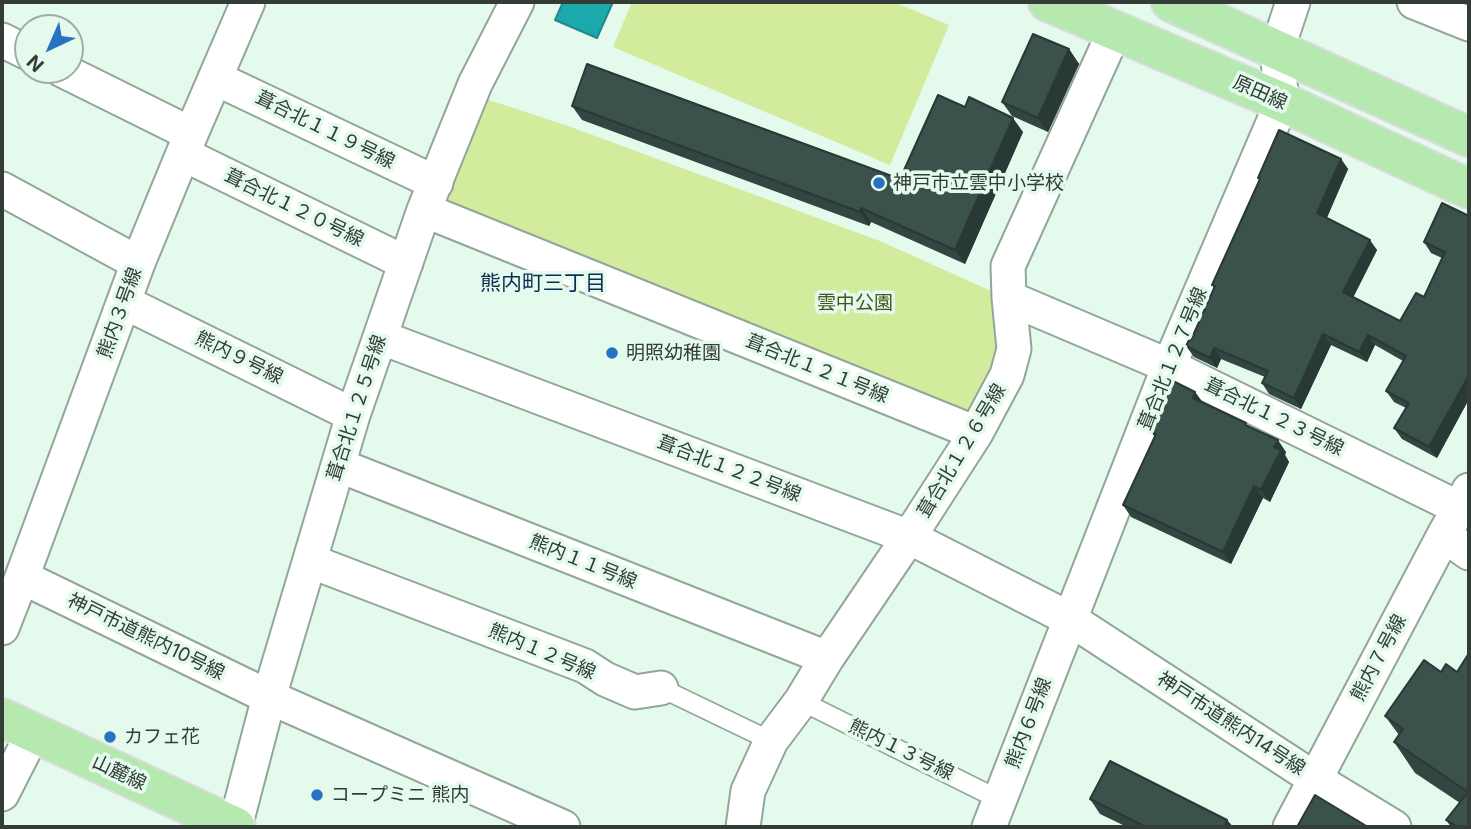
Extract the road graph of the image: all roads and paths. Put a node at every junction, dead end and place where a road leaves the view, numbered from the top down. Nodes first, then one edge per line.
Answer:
1 (248, 2) edge
2 (517, 2) edge
3 (1048, 2) edge
4 (1171, 2) edge
5 (1293, 2) edge
6 (1414, 2) edge
7 (1456, 13) edge
8 (1115, 30) junction
9 (1277, 50) junction
10 (215, 78) junction
11 (84, 83) edge
12 (1282, 102) junction
13 (1469, 137) edge
14 (187, 144) junction
15 (2, 189) edge
16 (1469, 189) edge
17 (430, 196) junction
18 (138, 263) junction
19 (406, 263) junction
20 (1009, 298) junction
21 (124, 302) junction
22 (380, 337) junction
23 (1169, 366) junction
24 (353, 415) junction
25 (976, 433) junction
26 (338, 465) junction
27 (1460, 522) edge
28 (909, 537) junction
29 (310, 561) junction
30 (22, 577) junction
31 (1070, 619) junction
32 (2, 628) edge
33 (827, 658) junction
34 (661, 688) joint
35 (269, 697) junction
36 (801, 701) junction
37 (17, 726) edge
38 (771, 741) junction
39 (1315, 779) junction
40 (2, 794) edge
41 (995, 814) edge
42 (235, 827) edge
43 (563, 827) edge
44 (743, 827) edge
45 (1290, 827) edge
46 (1394, 827) edge

1 - 10 street, 熊内３号線
2 - 17 street, 葺合北１２５号線
3 - 8 main road, 原田線
4 - 9 main road
5 - 9 street
6 - 7 street
8 - 12 main road, 原田線
8 - 20 street, 葺合北１２６号線
9 - 12 street
9 - 13 main road
10 - 14 street, 熊内３号線
10 - 17 street, 葺合北１１９号線
11 - 14 street, 葺合北１２０号線
12 - 16 main road, 原田線
12 - 23 street, 葺合北１２７号線
14 - 18 street, 熊内３号線
14 - 19 street, 葺合北１２０号線
15 - 18 street
17 - 19 street, 葺合北１２５号線
17 - 25 street, 葺合北１２１号線
18 - 21 street, 熊内３号線
19 - 22 street, 葺合北１２５号線
20 - 23 street, 葺合北１２３号線
20 - 25 street, 葺合北１２６号線
21 - 24 street, 熊内９号線
21 - 30 street, 熊内３号線
22 - 24 street, 葺合北１２５号線
22 - 28 street, 葺合北１２２号線
23 - 27 street, 葺合北１２３号線
23 - 31 street, 葺合北１２７号線
24 - 26 street, 葺合北１２５号線
25 - 28 street, 葺合北１２６号線
26 - 29 street, 葺合北１２５号線
26 - 33 street, 熊内１１号線
27 - 39 street, 熊内７号線
28 - 31 street, 葺合北１２２号線
28 - 33 street, 葺合北１２６号線
29 - 34 street, 熊内１２号線
29 - 35 street, 葺合北１２５号線
30 - 32 street, 熊内３号線
30 - 35 street, 神戸市道熊内10号線
31 - 39 street, 神戸市道熊内14号線
31 - 41 street, 熊内６号線
33 - 36 street, 葺合北１２６号線
34 - 38 lane, 熊内１２号線
35 - 42 street, 葺合北１２５号線
35 - 43 street, 神戸市道熊内10号線
36 - 38 street, 葺合北１２６号線
36 - 41 lane, 熊内１３号線
37 - 40 street
37 - 42 main road, 山麓線
38 - 44 street, 葺合北１２６号線
39 - 45 street, 熊内７号線
39 - 46 street, 神戸市道熊内14号線

